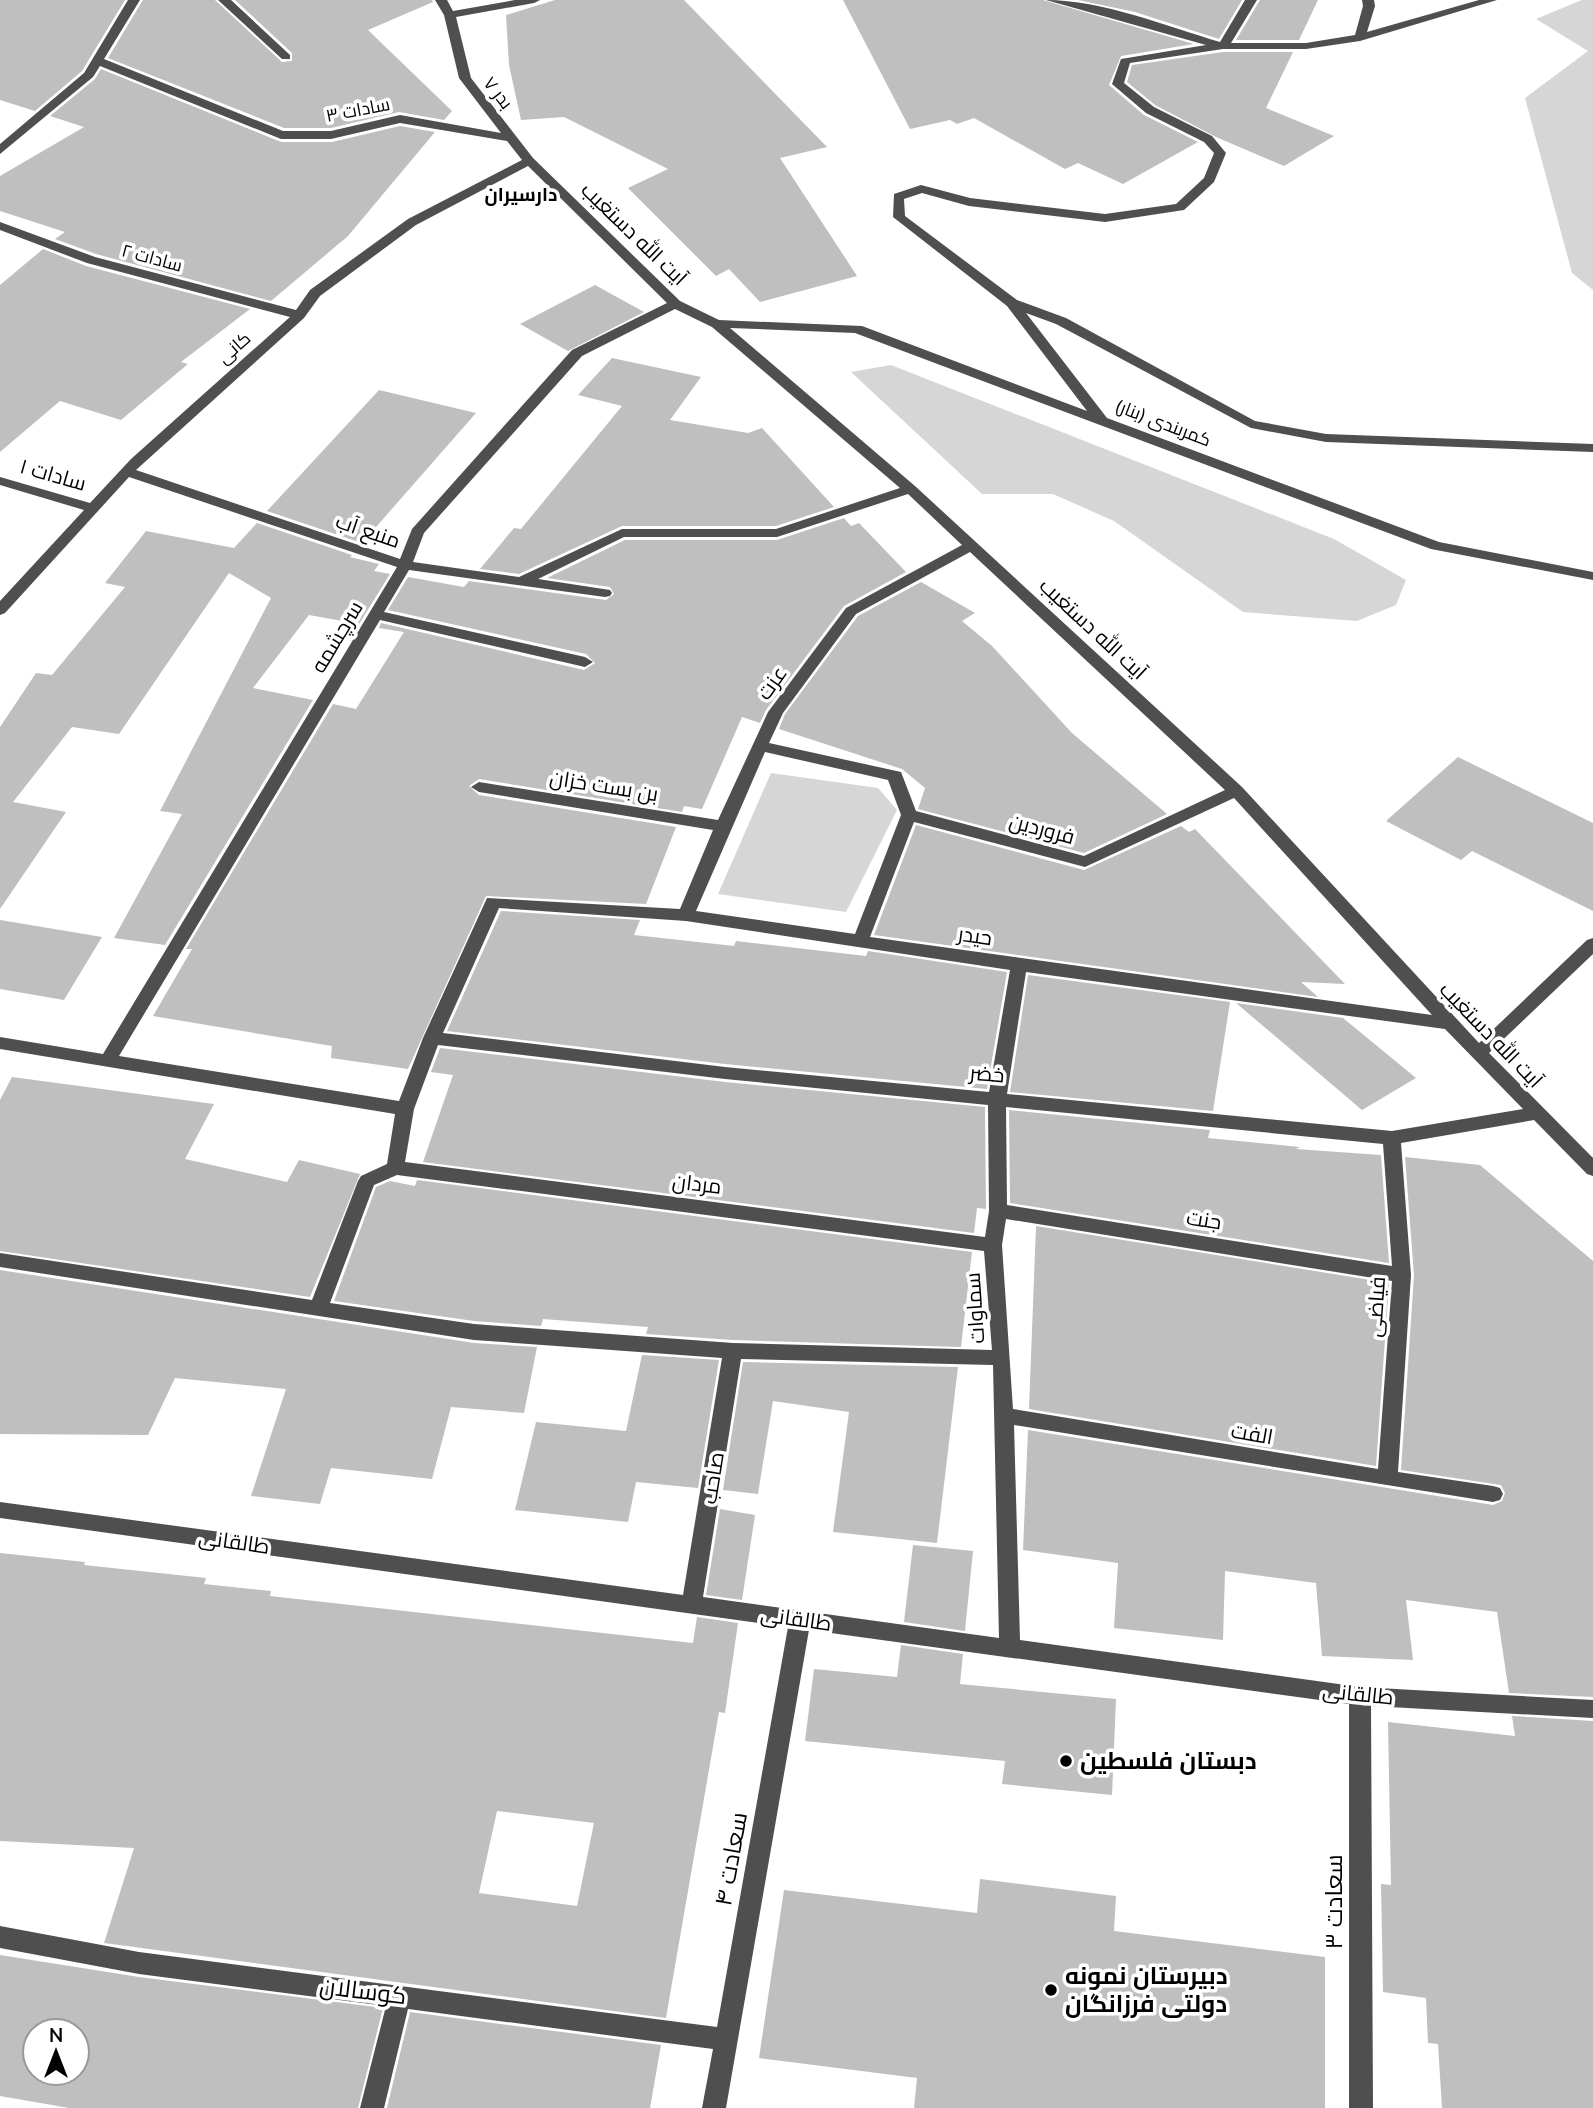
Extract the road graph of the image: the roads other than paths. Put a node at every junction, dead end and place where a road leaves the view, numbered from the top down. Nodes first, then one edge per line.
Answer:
1 (134, 0) edge
2 (224, 0) edge
3 (441, 0) edge
4 (534, 0) edge
5 (1052, 0) edge
6 (1251, 0) edge
7 (1368, 0) edge
8 (1491, 0) edge
9 (450, 15) junction
10 (1360, 38) junction
11 (1223, 46) junction
12 (286, 57) dead end
13 (98, 61) junction
14 (511, 138) junction
15 (0, 150) edge
16 (529, 161) junction
17 (0, 226) edge
18 (1012, 303) junction
19 (675, 304) junction
20 (299, 315) junction
21 (717, 324) junction
22 (1103, 422) junction
23 (1593, 448) edge
24 (127, 472) junction
25 (0, 481) edge
26 (910, 489) junction
27 (94, 509) junction
28 (972, 545) junction
29 (405, 565) junction
30 (1593, 576) edge
31 (523, 581) junction
32 (605, 593) dead end
33 (0, 610) edge
34 (375, 614) junction
35 (585, 662) dead end
36 (760, 746) junction
37 (479, 787) dead end
38 (1236, 791) junction
39 (909, 815) junction
40 (723, 826) junction
41 (687, 915) junction
42 (860, 942) junction
43 (1593, 944) edge
44 (1019, 965) junction
45 (1450, 1024) junction
46 (432, 1038) junction
47 (0, 1043) edge
48 (1479, 1053) junction
49 (107, 1062) junction
50 (997, 1098) junction
51 (405, 1109) junction
52 (1537, 1113) junction
53 (1392, 1138) junction
54 (395, 1168) junction
55 (1593, 1169) edge
56 (998, 1211) junction
57 (993, 1245) junction
58 (0, 1260) edge
59 (1402, 1275) junction
60 (319, 1307) junction
61 (733, 1351) junction
62 (1002, 1358) junction
63 (1003, 1415) junction
64 (1387, 1479) junction
65 (1493, 1494) dead end
66 (0, 1510) edge
67 (692, 1604) junction
68 (800, 1619) junction
69 (1010, 1649) junction
70 (1360, 1696) junction
71 (1593, 1709) edge
72 (0, 1937) edge
73 (401, 1996) junction
74 (726, 2039) junction
75 (372, 2108) edge
76 (714, 2108) edge
77 (1361, 2108) edge

1 - 13 street
2 - 12 street
3 - 9 street, بدر ۷
4 - 9 street
5 - 11 street
6 - 11 street
7 - 10 street
8 - 10 street
9 - 14 street, بدر ۷
10 - 11 street
11 - 18 street
13 - 14 street, سادات ۳
13 - 15 street
14 - 16 street, بدر ۷
16 - 19 street, آیت الله دستغیب
16 - 20 street, کانی
17 - 20 street, سادات ۲
18 - 22 street
18 - 23 street
19 - 21 street, آیت الله دستغیب
19 - 29 street, سرچشمه
20 - 24 street, کانی
21 - 22 street, کمربندی (بنار)
21 - 26 street, آیت الله دستغیب
22 - 30 street, کمربندی (بنار)
24 - 27 street, کانی
24 - 29 street, منبع آب
25 - 27 street, سادات ۱
26 - 28 street, آیت الله دستغیب
26 - 31 street
27 - 33 street, کانی
28 - 36 street, عزت
28 - 38 street, آیت الله دستغیب
29 - 31 street, منبع آب
29 - 34 street, سرچشمه
31 - 32 street, منبع آب
34 - 35 street
34 - 49 street, سرچشمه
36 - 39 street
36 - 40 street, عزت
37 - 40 street, بن بست خزان
38 - 39 street, فروردین
38 - 45 street, آیت الله دستغیب
39 - 42 street
40 - 41 street, عزت
41 - 42 street, حیدر
41 - 46 street, حیدر
42 - 44 street, حیدر
43 - 48 street
44 - 45 street, حیدر
44 - 50 street, سماوات
45 - 48 street, آیت الله دستغیب
46 - 50 street, خضر
46 - 51 street
47 - 49 street
48 - 52 street, آیت الله دستغیب
49 - 51 street
50 - 53 street, خضر
50 - 56 street, سماوات
51 - 54 street
52 - 53 street, خضر
52 - 55 street, آیت الله دستغیب
53 - 59 street, فیاضی
54 - 57 street, مردان
54 - 60 street
56 - 57 street, سماوات
56 - 59 street, جنت
57 - 62 street, سماوات
58 - 60 street
59 - 64 street, فیاضی
60 - 61 street
61 - 62 street
61 - 67 street, صاحب
62 - 63 street, سماوات
63 - 64 street, الفت
63 - 69 street, سماوات
64 - 65 street, الفت
66 - 67 street, طالقانی
67 - 68 street, طالقانی
68 - 69 street, طالقانی
68 - 74 street, سعادت ۴
69 - 70 street, طالقانی
70 - 71 street, طالقانی
70 - 77 street, سعادت ۳
72 - 73 street, کوسالان
73 - 74 street, کوسالان
73 - 75 street
74 - 76 street, سعادت ۴

